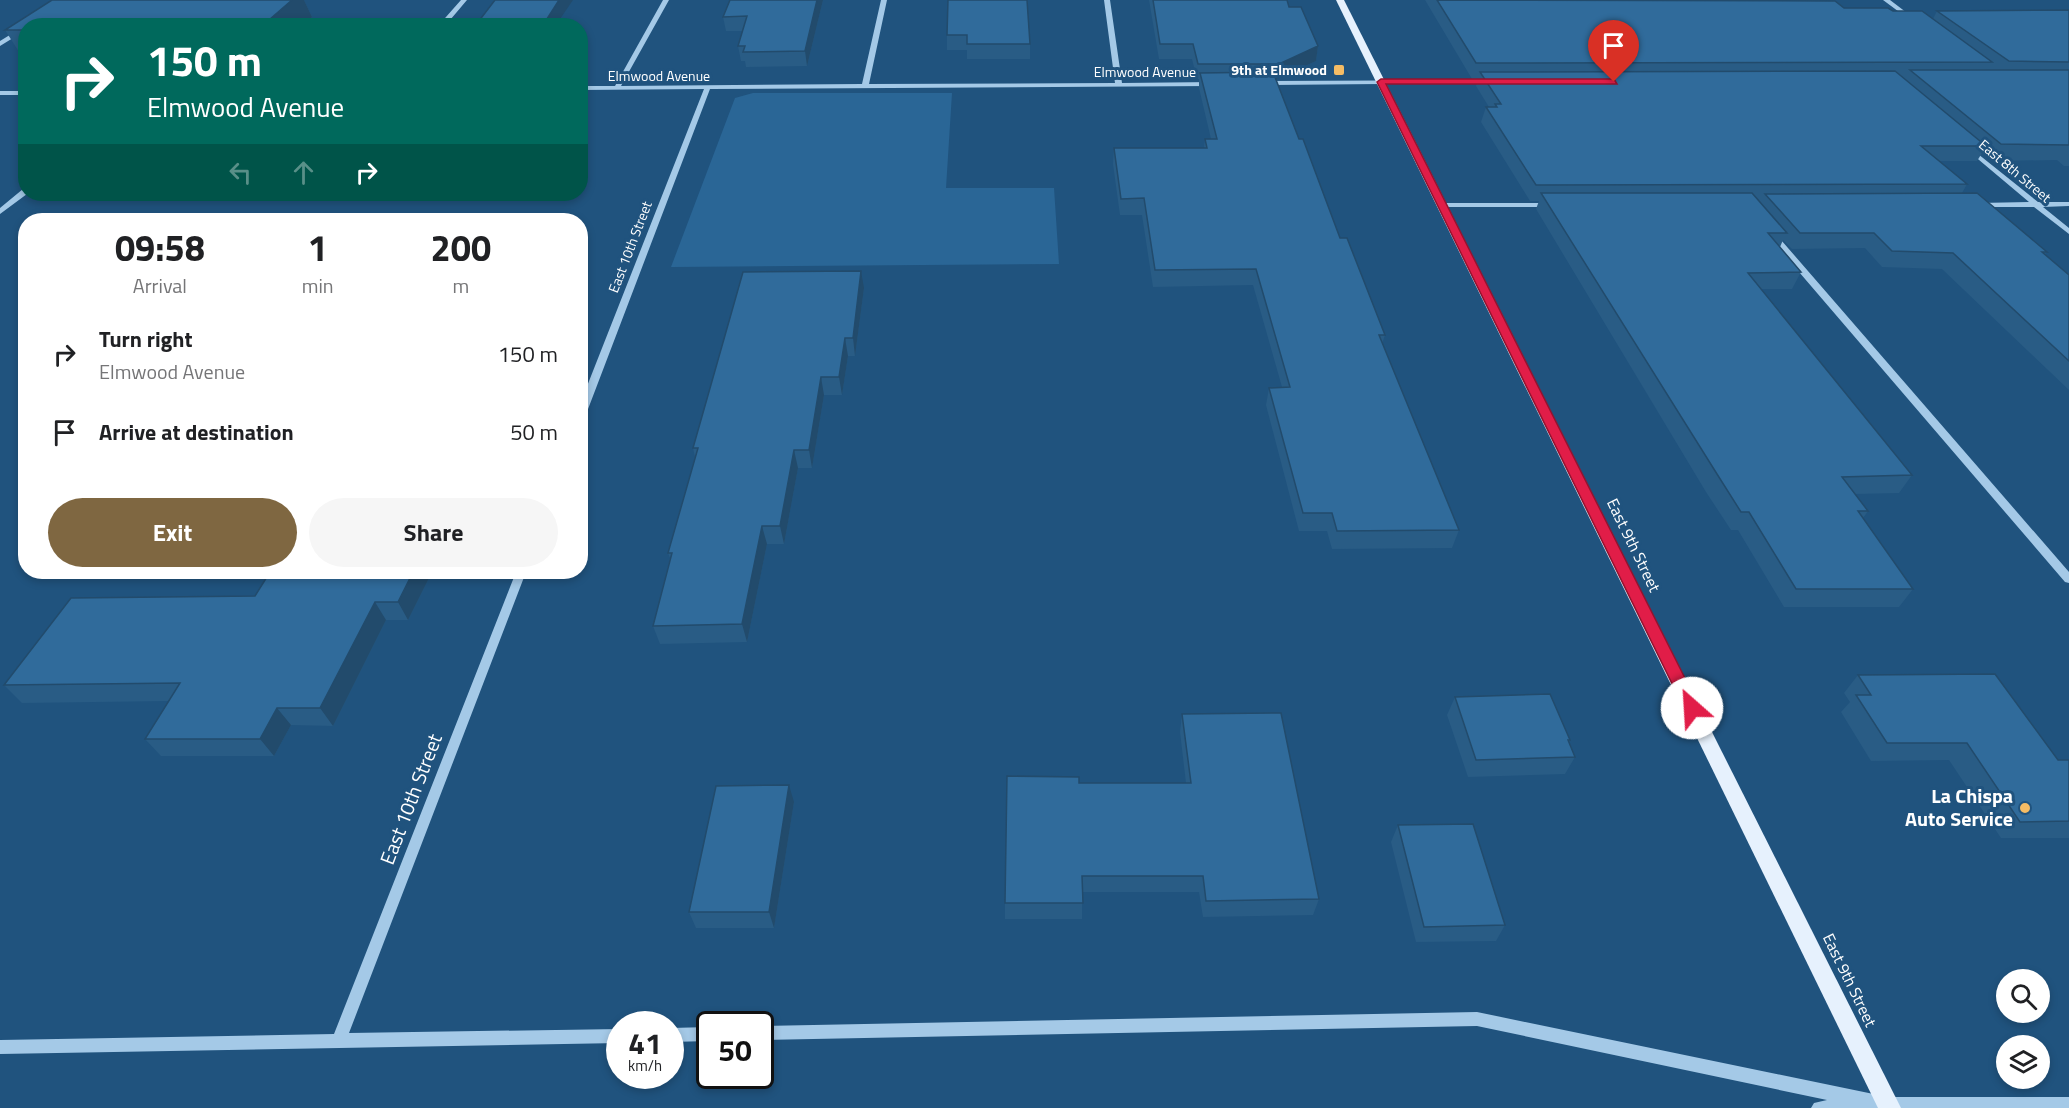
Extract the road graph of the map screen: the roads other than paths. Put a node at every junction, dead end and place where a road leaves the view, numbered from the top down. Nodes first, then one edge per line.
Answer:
1 (464, 0) edge
2 (666, 0) edge
3 (884, 0) edge
4 (1107, 0) edge
5 (1340, 0) edge
6 (1886, 0) edge
7 (448, 18) edge
8 (1921, 26) edge
9 (18, 32) edge
10 (0, 44) edge
11 (1381, 82) junction
12 (1500, 82) edge
13 (1262, 83) edge
14 (1226, 84) edge
15 (1119, 85) junction
16 (864, 86) junction
17 (708, 87) junction
18 (588, 88) edge
19 (618, 88) junction
20 (0, 93) edge
21 (18, 93) edge
22 (1965, 145) edge
23 (18, 197) edge
24 (2069, 204) edge
25 (1442, 205) junction
26 (1562, 205) edge
27 (1965, 205) edge
28 (2036, 205) junction
29 (0, 212) edge
30 (1762, 223) edge
31 (2069, 232) edge
32 (588, 396) edge
33 (518, 579) edge
34 (2069, 579) edge
35 (774, 1033) edge
36 (606, 1036) edge
37 (339, 1041) junction
38 (0, 1047) edge
39 (2069, 1105) edge
40 (1890, 1106) edge
41 (1819, 1108) edge

1 - 7 street
2 - 19 street
3 - 16 street
4 - 15 street
5 - 11 main road, East 9th Street
6 - 8 street
9 - 10 street
11 - 12 street
11 - 13 street
11 - 25 main road, East 9th Street
14 - 15 street, Elmwood Avenue
15 - 16 street, Elmwood Avenue
16 - 17 street, Elmwood Avenue
17 - 19 street, Elmwood Avenue
17 - 32 street, East 10th Street
18 - 19 street, Elmwood Avenue
20 - 21 street
22 - 28 street, East 8th Street
23 - 29 street
24 - 28 street
25 - 26 street
25 - 40 main road, East 9th Street
27 - 28 street
28 - 31 street, East 8th Street
30 - 34 street
33 - 37 street, East 10th Street
35 - 40 street
36 - 37 street
37 - 38 street
39 - 40 street
40 - 41 street

